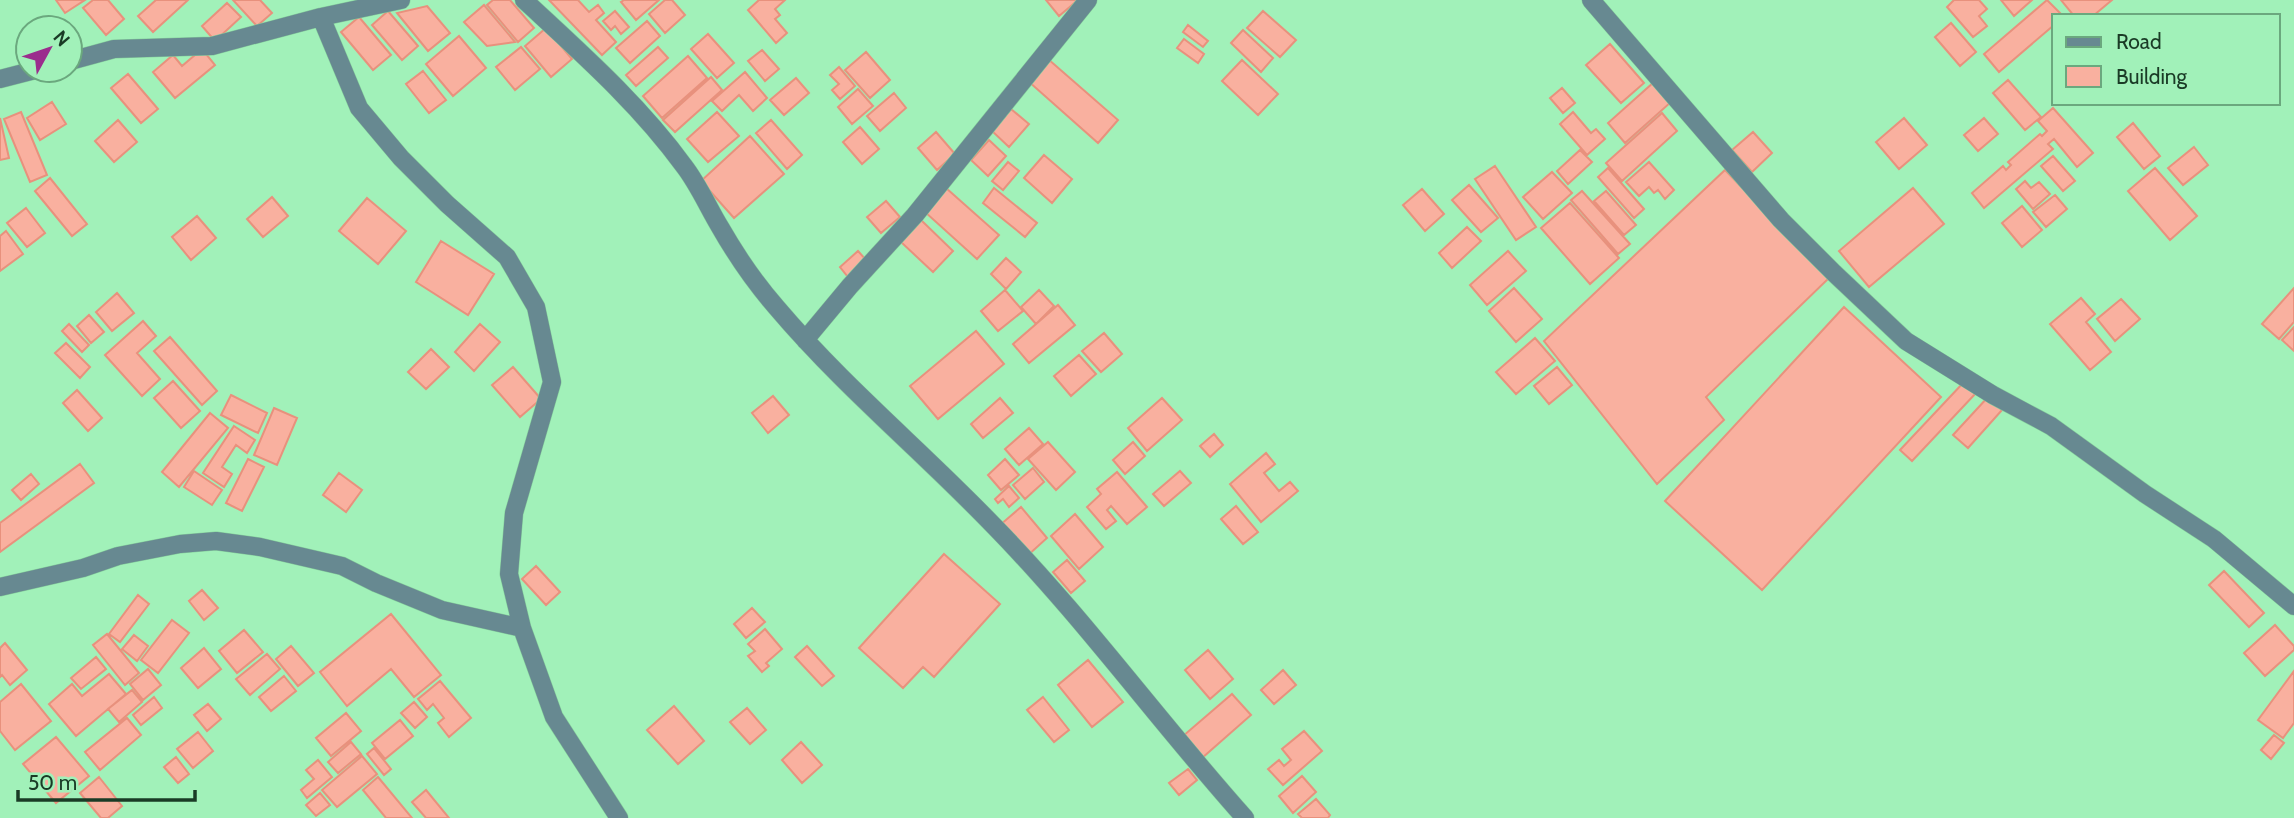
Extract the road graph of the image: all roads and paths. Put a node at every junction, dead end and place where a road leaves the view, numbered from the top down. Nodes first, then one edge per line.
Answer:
1 (401, 0) edge
2 (524, 0) edge
3 (1087, 0) edge
4 (1591, 0) edge
5 (321, 17) junction
6 (84, 57) edge
7 (805, 340) junction
8 (0, 587) edge
9 (2294, 606) edge
10 (522, 628) junction
11 (619, 818) edge
12 (1245, 818) edge

1 - 5 street
2 - 7 street
3 - 7 street
4 - 9 street
5 - 6 street
5 - 10 street
7 - 12 street
8 - 10 street
10 - 11 street

